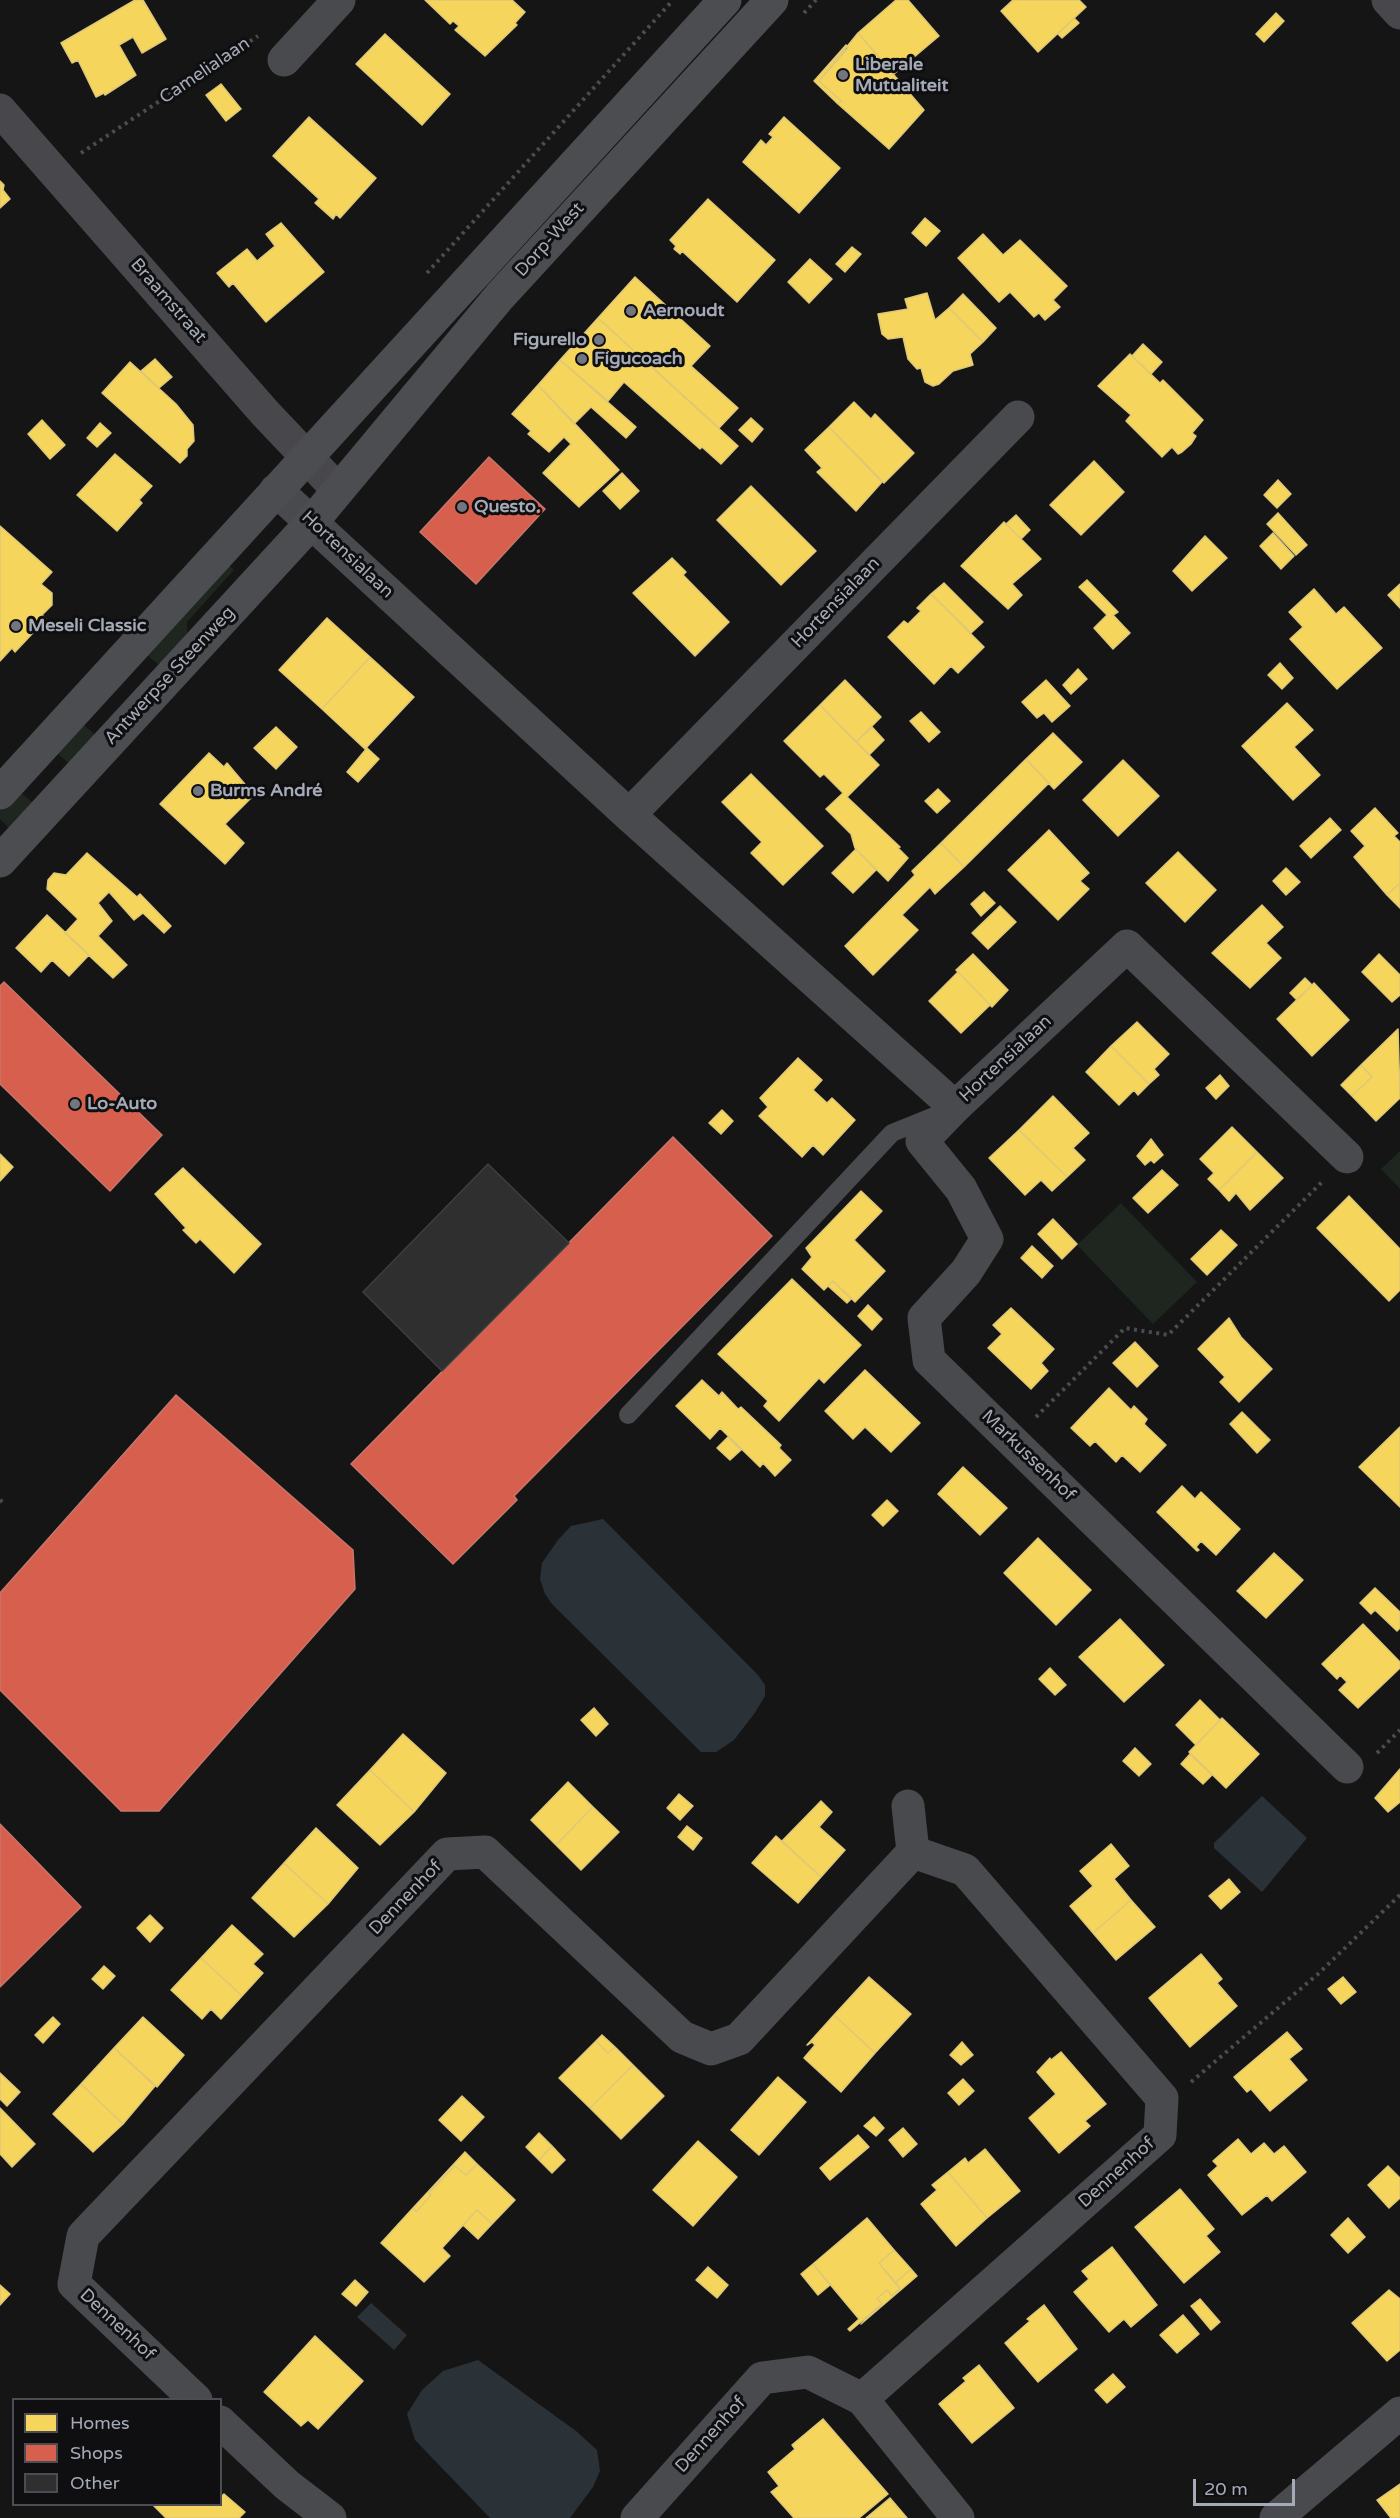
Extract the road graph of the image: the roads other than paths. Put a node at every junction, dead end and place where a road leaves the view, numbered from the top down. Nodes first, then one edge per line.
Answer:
1 (339, 0) edge
2 (725, 0) edge
3 (772, 0) edge
4 (1388, 0) edge
5 (1400, 13) edge
6 (284, 60) road end
7 (0, 110) edge
8 (1018, 417) dead end
9 (306, 457) junction
10 (276, 490) junction
11 (338, 490) junction
12 (312, 522) junction
13 (0, 793) edge
14 (629, 815) junction
15 (0, 861) edge
16 (955, 1107) junction
17 (1347, 1157) road end
18 (628, 1415) dead end
19 (1347, 1767) dead end
20 (908, 1806) dead end
21 (913, 1852) junction
22 (194, 2398) edge
23 (861, 2399) junction
24 (1400, 2413) edge
25 (222, 2424) edge
26 (330, 2518) edge
27 (637, 2518) edge
28 (958, 2518) edge
29 (1276, 2518) edge

1 - 6 street
2 - 9 main road, Dorp-West
3 - 11 main road, Dorp-West
4 - 5 street
7 - 9 street, Braamstraat
8 - 14 street, Hortensialaan
9 - 10 main road
9 - 11 street, Braamstraat
10 - 12 street, Hortensialaan
10 - 13 main road
11 - 12 main road, Antwerpse Steenweg
12 - 14 street, Hortensialaan
12 - 15 main road, Antwerpse Steenweg
14 - 16 street, Hortensialaan
16 - 17 street, Hortensialaan
16 - 18 lane
16 - 19 street, Markussenhof
20 - 21 street
21 - 22 street, Dennenhof
21 - 23 street, Dennenhof
23 - 27 street, Dennenhof
23 - 28 street, Dennenhof
24 - 29 street
25 - 26 street

